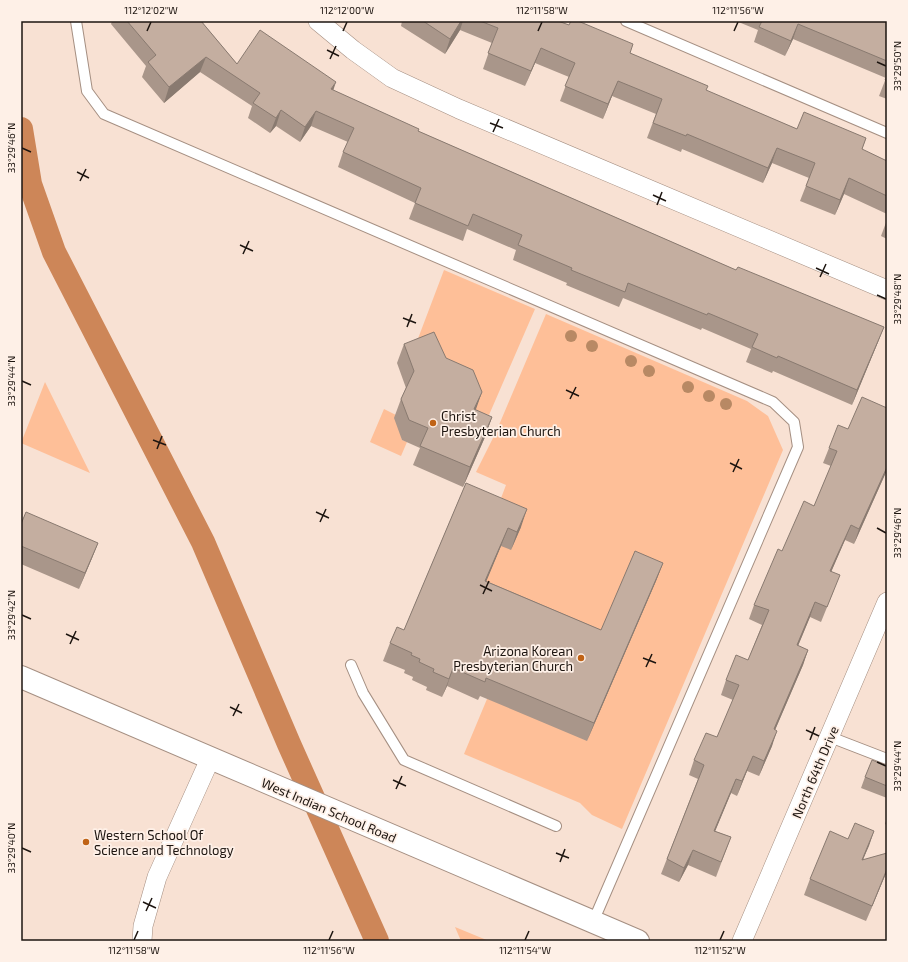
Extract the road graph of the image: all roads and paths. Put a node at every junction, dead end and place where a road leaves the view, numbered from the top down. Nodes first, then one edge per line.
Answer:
1 (76, 21) edge
2 (318, 21) edge
3 (626, 21) edge
4 (887, 133) edge
5 (887, 290) edge
6 (886, 605) edge
7 (351, 665) dead end
8 (21, 677) edge
9 (830, 737) junction
10 (210, 759) junction
11 (887, 759) edge
12 (556, 826) dead end
13 (593, 922) junction
14 (142, 941) edge
15 (638, 941) edge
16 (742, 941) edge

1 - 13 lane
2 - 5 street
3 - 4 lane
6 - 9 street, North 64th Drive
7 - 12 lane
8 - 10 main road, West Indian School Road
9 - 11 lane
9 - 16 street, North 64th Drive
10 - 13 main road, West Indian School Road
10 - 14 street
13 - 15 main road, West Indian School Road

